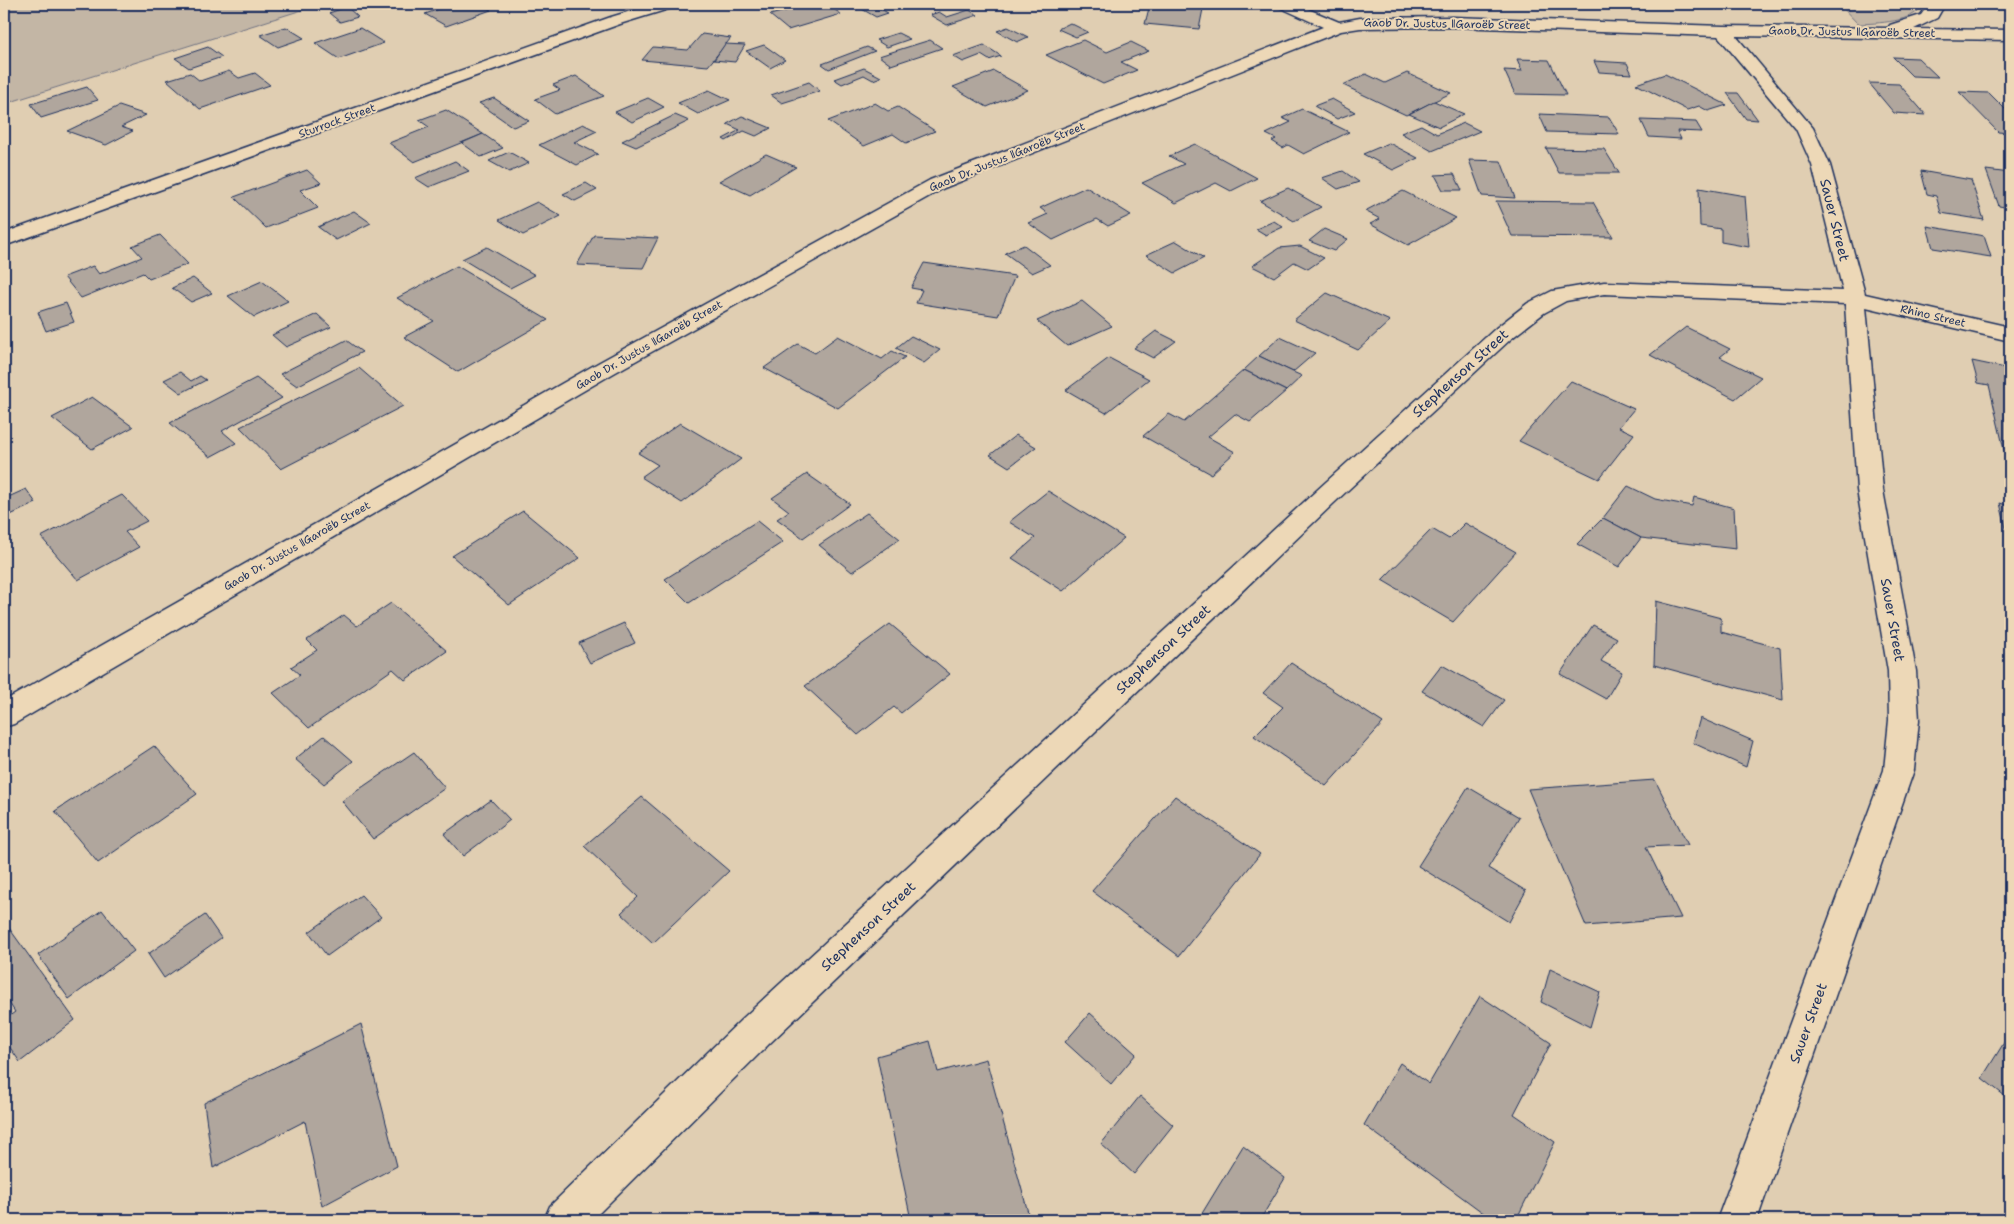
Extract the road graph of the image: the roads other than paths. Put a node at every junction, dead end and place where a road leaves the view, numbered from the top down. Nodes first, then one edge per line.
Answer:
1 (670, 4) edge
2 (1284, 4) edge
3 (1937, 4) edge
4 (2006, 4) edge
5 (2010, 5) edge
6 (1337, 27) junction
7 (1723, 30) junction
8 (1878, 32) junction
9 (1968, 35) junction
10 (2010, 35) edge
11 (2010, 42) edge
12 (4, 240) edge
13 (1855, 298) junction
14 (2010, 334) edge
15 (4, 715) edge
16 (564, 1220) edge
17 (1737, 1220) edge

1 - 12 street, Sturrock Street
2 - 6 street
3 - 8 street
4 - 5 street
6 - 7 street, Gaob Dr. Justus ǁGaroëb Street
6 - 15 street, Gaob Dr. Justus ǁGaroëb Street
7 - 8 street, Gaob Dr. Justus ǁGaroëb Street
7 - 13 street, Sauer Street
8 - 9 street, Gaob Dr. Justus ǁGaroëb Street
9 - 10 street, Gaob Dr. Justus ǁGaroëb Street
9 - 11 street
13 - 14 street, Rhino Street
13 - 16 street, Stephenson Street
13 - 17 street, Sauer Street

